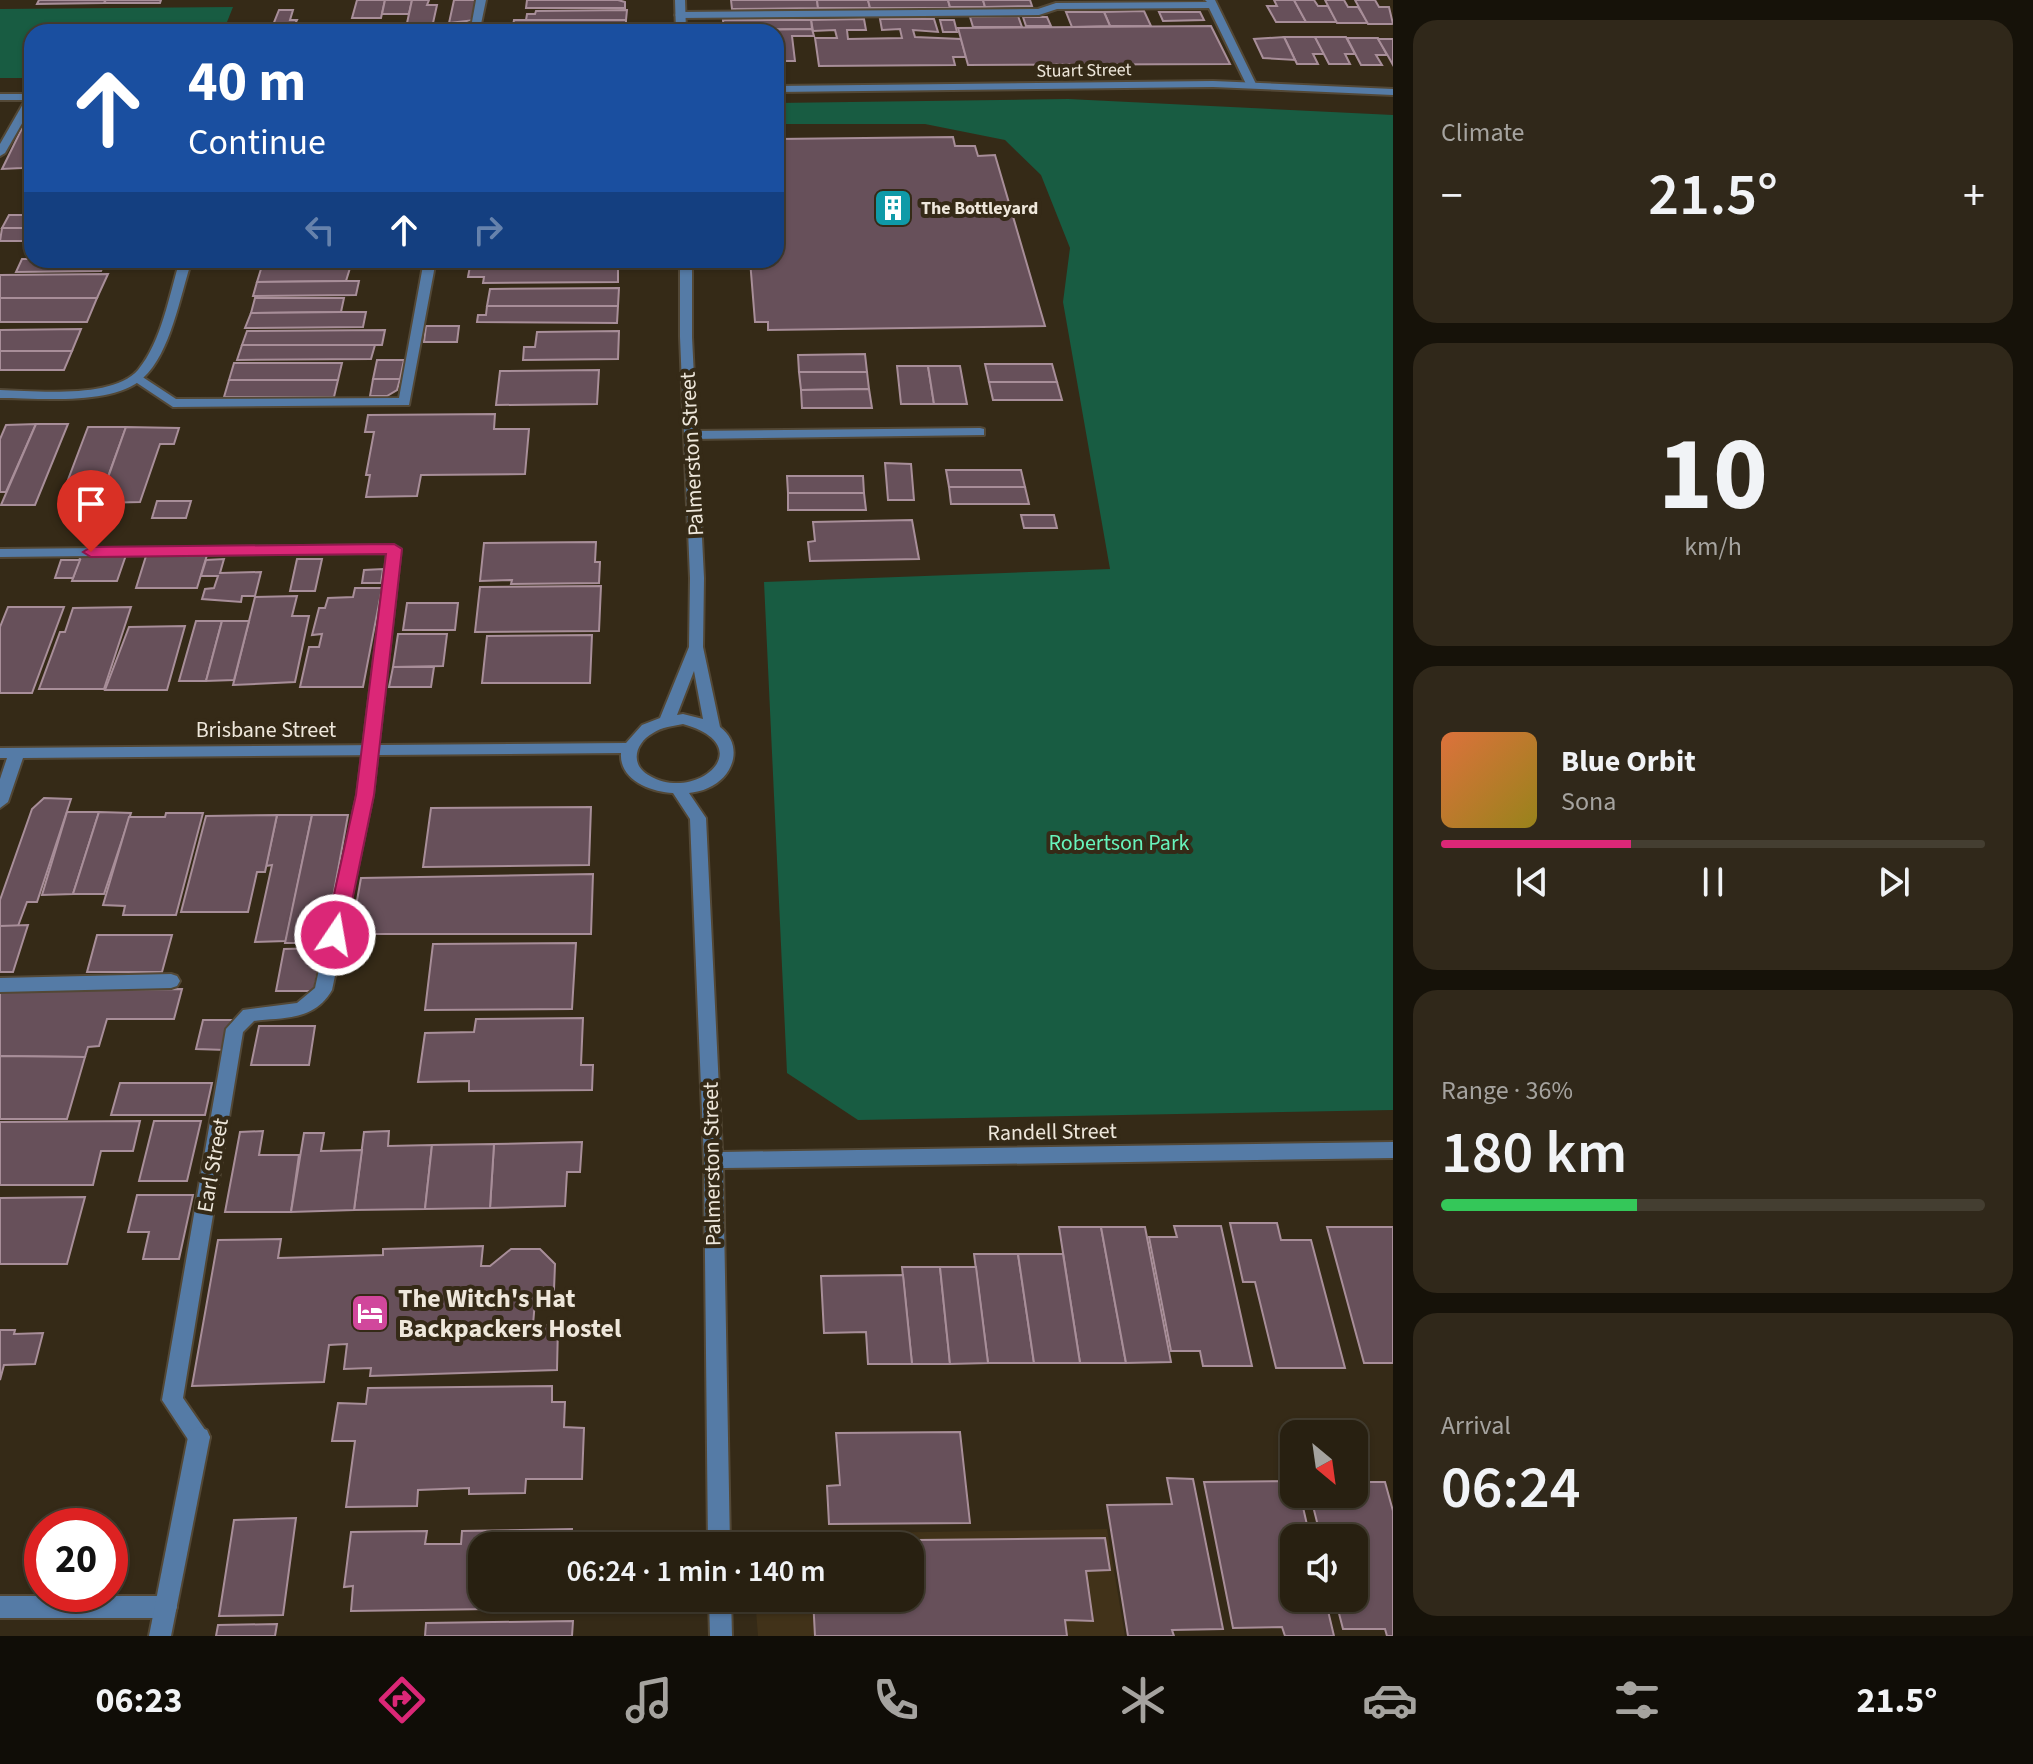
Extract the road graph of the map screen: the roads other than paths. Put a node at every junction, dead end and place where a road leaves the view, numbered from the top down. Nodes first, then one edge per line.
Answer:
1 (481, 0) edge
2 (680, 0) edge
3 (1211, 2) edge
4 (680, 15) junction
5 (476, 24) edge
6 (681, 24) edge
7 (1252, 86) junction
8 (784, 89) edge
9 (1393, 92) edge
10 (0, 97) edge
11 (24, 97) edge
12 (24, 111) edge
13 (0, 153) edge
14 (183, 268) edge
15 (429, 268) edge
16 (686, 268) edge
17 (137, 379) junction
18 (0, 394) edge
19 (980, 432) dead end
20 (691, 435) junction
21 (0, 553) edge
22 (696, 647) junction
23 (667, 720) junction
24 (712, 727) junction
25 (629, 748) junction
26 (372, 750) junction
27 (0, 753) edge
28 (17, 753) junction
29 (678, 789) junction
30 (0, 802) edge
31 (171, 981) dead end
32 (0, 985) edge
33 (1393, 1150) edge
34 (713, 1160) junction
35 (719, 1532) edge
36 (0, 1607) edge
37 (166, 1607) junction
38 (720, 1612) edge
39 (160, 1636) edge
40 (721, 1636) edge

1 - 5 street
2 - 4 street
3 - 4 street
3 - 7 street
4 - 6 street
7 - 8 street, Stuart Street
7 - 9 street, Stuart Street
10 - 11 street
12 - 13 street
14 - 17 street
15 - 17 street
16 - 20 street, Palmerston Street
17 - 18 street
19 - 20 street
20 - 22 street, Palmerston Street
21 - 26 street, Earl Street
22 - 23 street, Palmerston Street
22 - 24 street, Palmerston Street
23 - 24 street
23 - 25 street
24 - 29 street
25 - 26 street, Brisbane Street
25 - 29 street
26 - 28 street, Brisbane Street
26 - 37 street, Earl Street
27 - 28 street, Brisbane Street
28 - 30 street
29 - 34 street, Palmerston Street
31 - 32 street
33 - 34 street, Randell Street
34 - 35 street, Palmerston Street
36 - 37 street
37 - 39 street, Earl Street
38 - 40 street

